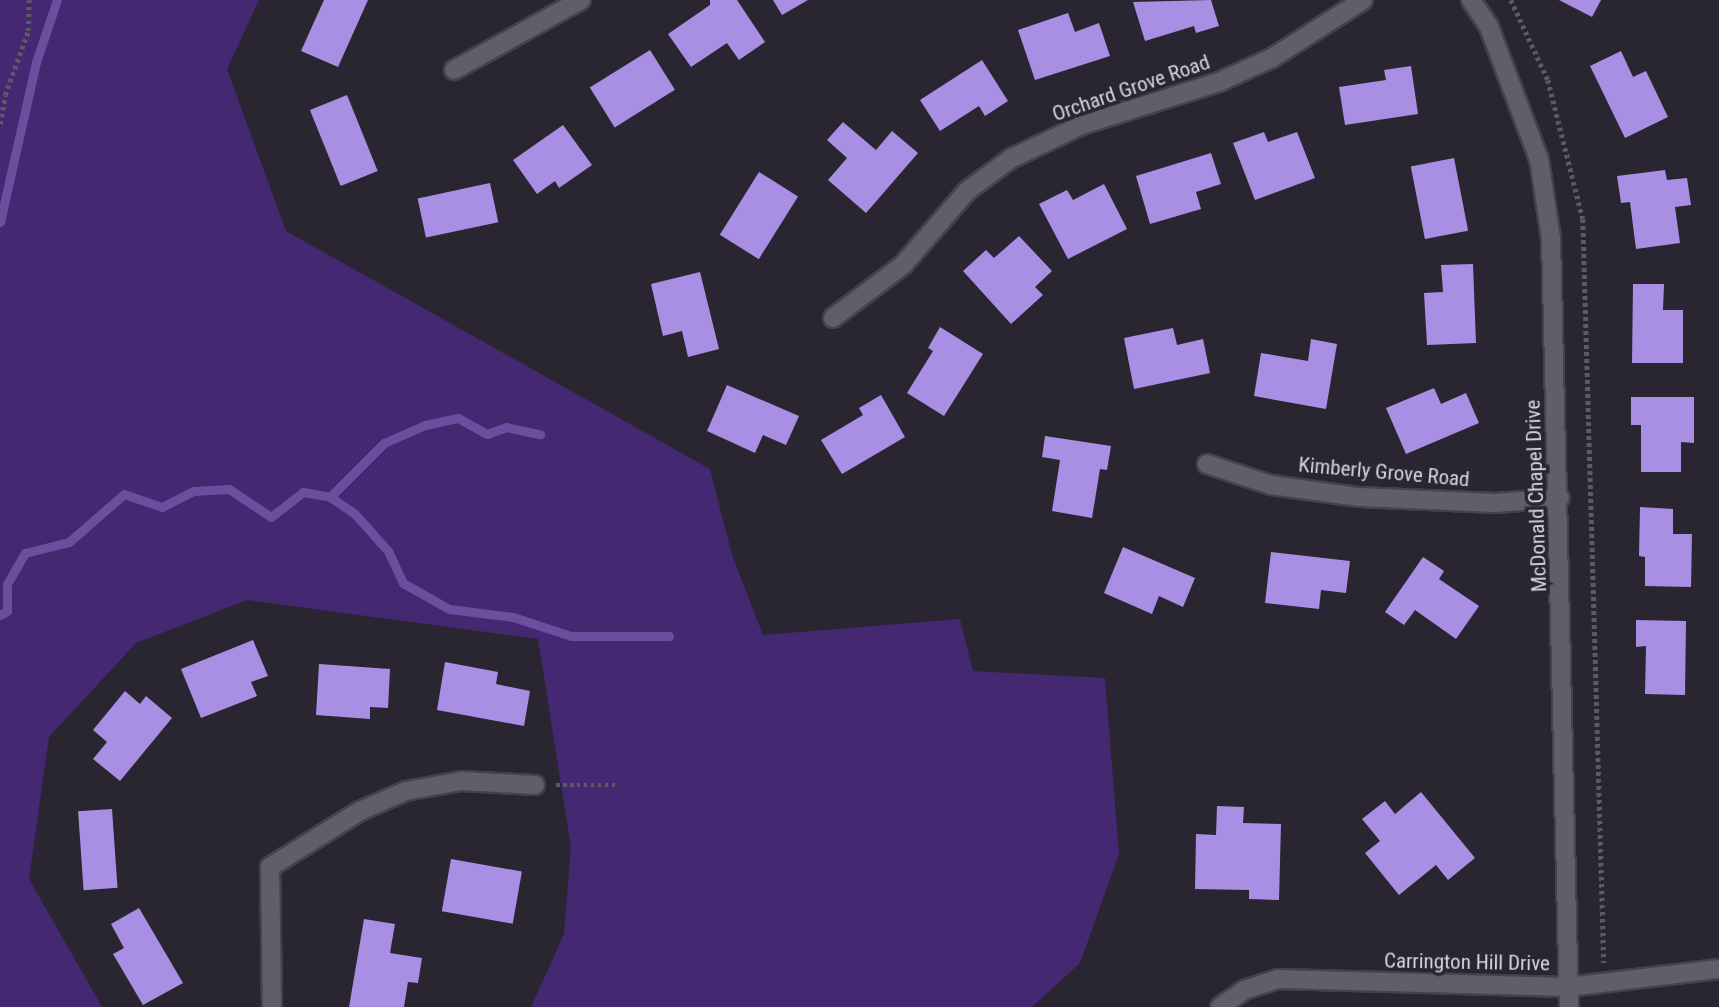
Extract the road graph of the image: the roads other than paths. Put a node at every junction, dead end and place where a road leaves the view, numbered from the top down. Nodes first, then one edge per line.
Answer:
1 (581, 0) edge
2 (1363, 0) edge
3 (1471, 0) edge
4 (454, 70) dead end
5 (833, 318) dead end
6 (1207, 464) dead end
7 (1560, 498) junction
8 (535, 785) road end
9 (1719, 969) edge
10 (1568, 986) junction
11 (272, 1007) edge
12 (1220, 1007) edge
13 (1569, 1007) edge

1 - 4 street
2 - 5 street, Orchard Grove Road
3 - 7 street, McDonald Chapel Drive
6 - 7 street, Kimberly Grove Road
7 - 10 street, McDonald Chapel Drive
8 - 11 street
9 - 10 street, Carrington Hill Drive
10 - 12 street, Carrington Hill Drive
10 - 13 street, McDonald Chapel Drive

